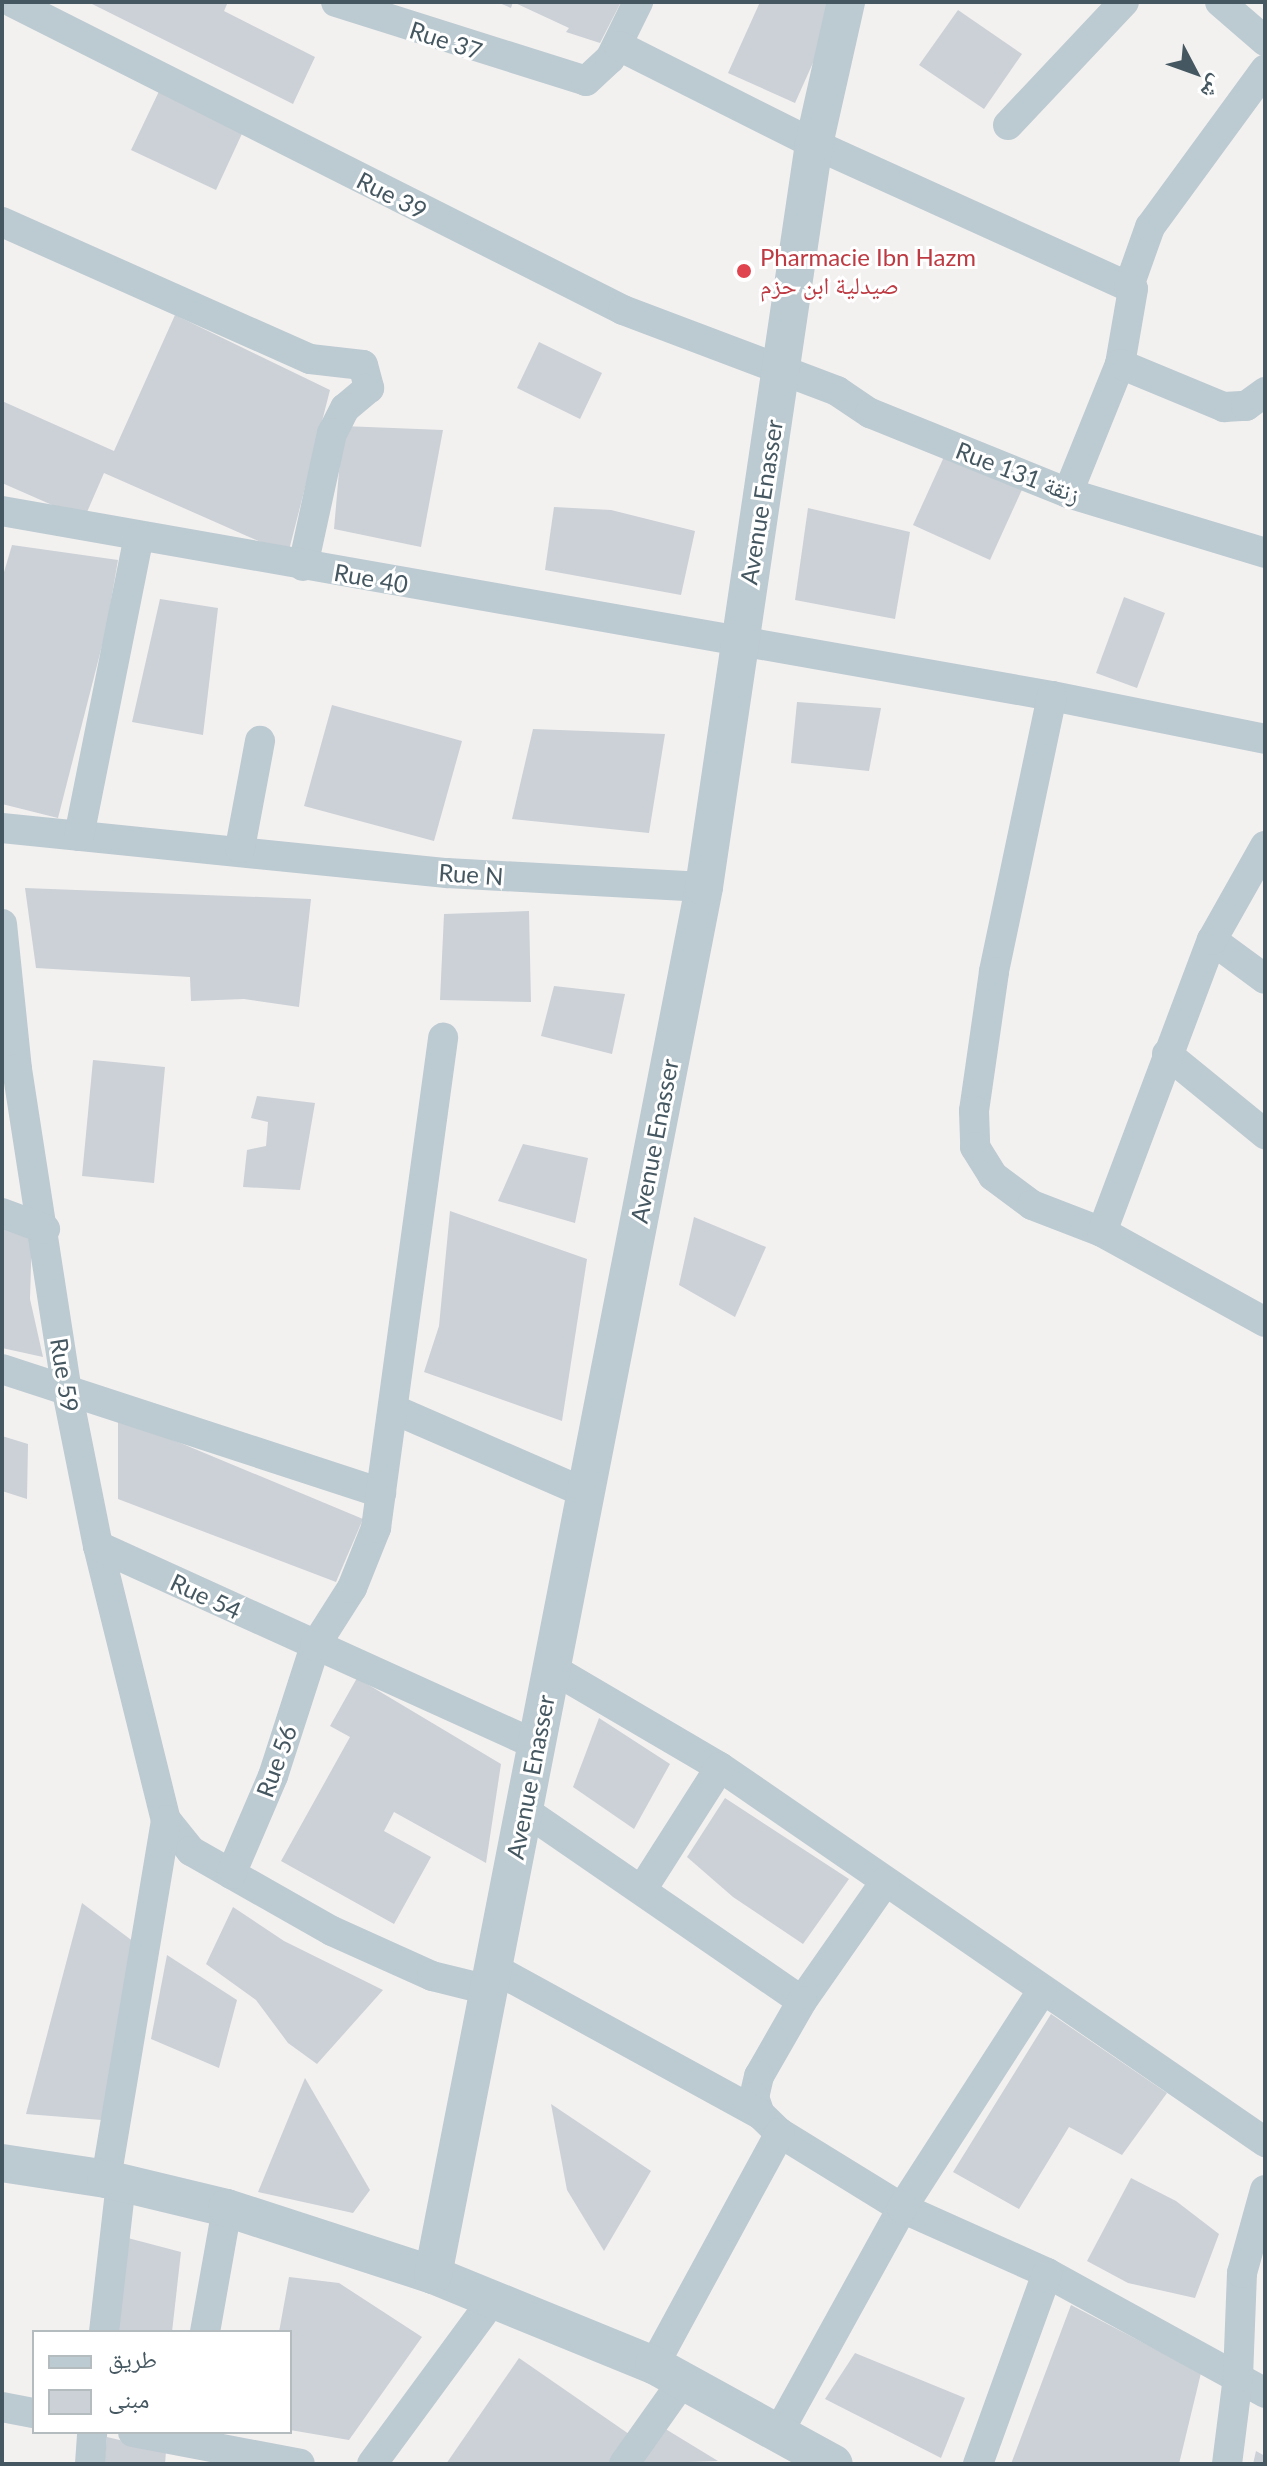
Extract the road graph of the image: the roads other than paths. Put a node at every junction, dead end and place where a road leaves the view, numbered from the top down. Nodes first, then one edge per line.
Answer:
1 (12, 2) edge
2 (336, 2) edge
3 (638, 2) edge
4 (846, 2) edge
5 (1124, 2) edge
6 (1220, 2) edge
7 (1265, 41) edge
8 (619, 46) junction
9 (1265, 70) edge
10 (1008, 125) dead end
11 (814, 144) junction
12 (2, 222) edge
13 (1129, 286) junction
14 (1120, 364) junction
15 (781, 370) junction
16 (1265, 392) edge
17 (1068, 493) junction
18 (4, 518) edge
19 (139, 537) junction
20 (1265, 553) edge
21 (303, 566) junction
22 (740, 641) junction
23 (1052, 696) junction
24 (1265, 739) edge
25 (260, 741) dead end
26 (2, 828) edge
27 (79, 836) junction
28 (1265, 846) edge
29 (240, 848) junction
30 (704, 887) junction
31 (2, 924) edge
32 (1212, 940) junction
33 (1265, 979) edge
34 (443, 1038) dead end
35 (1167, 1054) junction
36 (9, 1067) edge
37 (1265, 1134) edge
38 (2, 1213) edge
39 (45, 1229) junction
40 (1102, 1232) junction
41 (1265, 1322) edge
42 (2, 1369) edge
43 (67, 1391) junction
44 (395, 1410) junction
45 (381, 1493) junction
46 (586, 1493) junction
47 (98, 1546) junction
48 (315, 1646) junction
49 (551, 1668) junction
50 (536, 1745) junction
51 (720, 1767) junction
52 (524, 1810) junction
53 (166, 1820) junction
54 (231, 1874) junction
55 (885, 1882) junction
56 (643, 1888) junction
57 (491, 1979) junction
58 (1042, 1991) junction
59 (802, 2001) junction
60 (770, 2123) junction
61 (1265, 2142) edge
62 (2, 2163) edge
63 (114, 2181) junction
64 (1265, 2190) edge
65 (227, 2208) junction
66 (902, 2208) junction
67 (1047, 2273) junction
68 (433, 2275) junction
69 (493, 2299) junction
70 (104, 2330) edge
71 (205, 2330) edge
72 (668, 2374) junction
73 (1238, 2377) junction
74 (1265, 2393) edge
75 (2, 2407) edge
76 (32, 2413) edge
77 (778, 2433) junction
78 (92, 2434) edge
79 (155, 2434) edge
80 (188, 2437) edge
81 (831, 2463) edge
82 (90, 2464) edge
83 (300, 2464) edge
84 (372, 2464) edge
85 (624, 2464) edge
86 (978, 2464) edge
87 (1227, 2464) edge

1 - 15 street, Rue 39
2 - 8 street, Rue 37
3 - 8 street
4 - 11 street, Avenue Enasser
5 - 10 street
6 - 7 street
8 - 11 street
9 - 13 street
11 - 13 street
11 - 15 street, Avenue Enasser
12 - 21 street
13 - 14 street
14 - 16 street
14 - 17 street
15 - 17 street, Rue 131 زنقة
15 - 22 street, Avenue Enasser
17 - 20 street, Rue 131 زنقة
18 - 19 street, Rue 40
19 - 21 street, Rue 40
19 - 27 street
21 - 22 street, Rue 40
22 - 23 street, Rue 40
22 - 30 street, Avenue Enasser
23 - 24 street, Rue 40
23 - 40 street
25 - 29 street
26 - 27 street, Rue N
27 - 29 street, Rue N
28 - 32 street
29 - 30 street, Rue N
30 - 46 street, Avenue Enasser
31 - 36 street, Rue 59
32 - 33 street
32 - 35 street
34 - 44 street, Rue 56
35 - 37 street
35 - 40 street
36 - 39 street, Rue 59
38 - 39 street
39 - 43 street, Rue 59
40 - 41 street
42 - 43 street
43 - 45 street
43 - 47 street, Rue 59
44 - 45 street, Rue 56
44 - 46 street
45 - 48 street, Rue 56
46 - 49 street, Avenue Enasser
47 - 48 street, Rue 54
47 - 53 street, Rue 59
48 - 50 street, Rue 54
48 - 54 street, Rue 56
49 - 50 street, Avenue Enasser
49 - 51 street
50 - 52 street, Avenue Enasser
51 - 55 street
51 - 56 street
52 - 56 street
52 - 57 street, Avenue Enasser
53 - 54 street
53 - 63 street
54 - 57 street
55 - 58 street
55 - 59 street
56 - 59 street
57 - 60 street
57 - 68 street, Avenue Enasser
58 - 61 street
58 - 66 street
59 - 60 street
60 - 66 street
60 - 72 street
62 - 63 street
63 - 65 street
63 - 70 street
64 - 73 street
65 - 68 street
65 - 71 street
66 - 67 street
66 - 77 street
67 - 73 street
67 - 86 street
68 - 69 street
69 - 72 street
69 - 84 street
72 - 77 street
72 - 85 street
73 - 74 street
73 - 87 street
75 - 76 street
77 - 81 street
78 - 82 street
79 - 80 street
80 - 83 street

